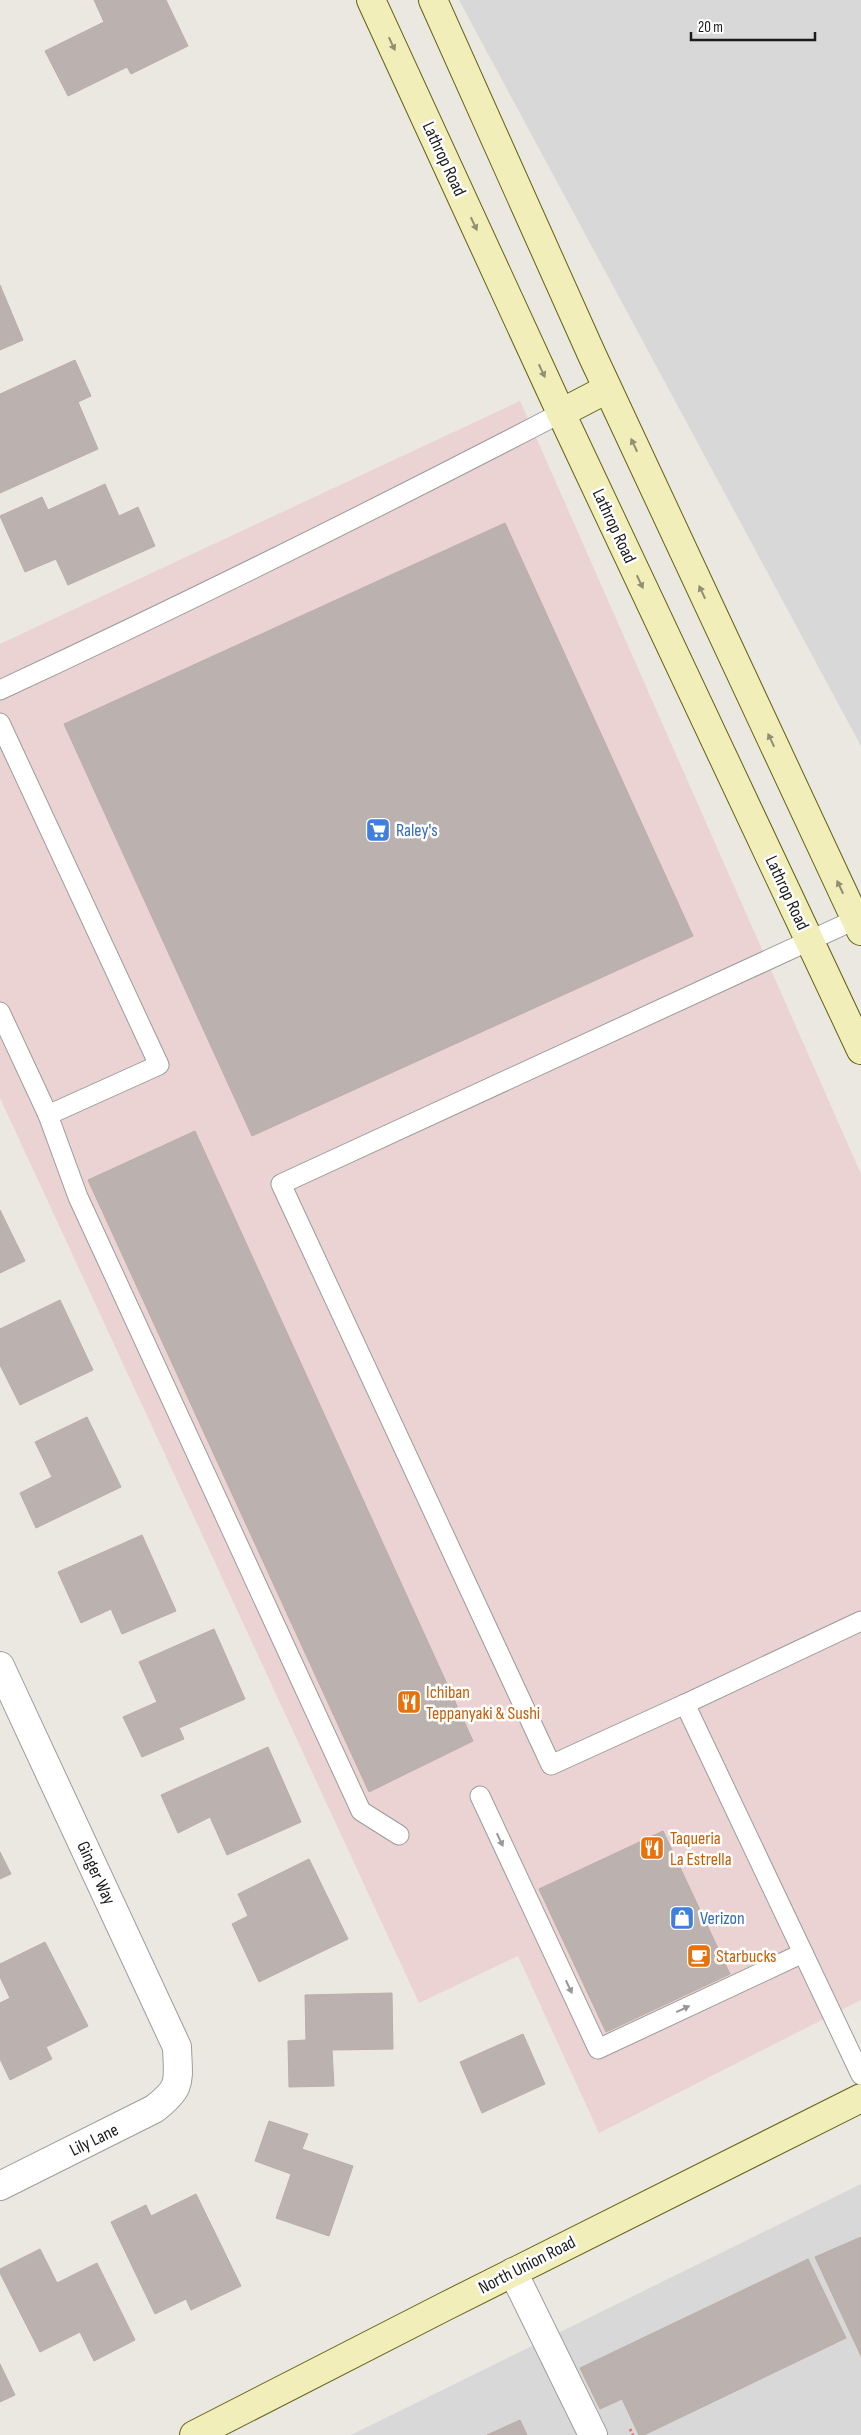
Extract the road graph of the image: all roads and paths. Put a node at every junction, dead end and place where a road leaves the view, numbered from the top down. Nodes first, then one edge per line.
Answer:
1 (371, 0) edge
2 (433, 0) edge
3 (607, 389) junction
4 (561, 413) junction
5 (0, 690) edge
6 (0, 723) edge
7 (859, 922) edge
8 (809, 940) junction
9 (0, 1012) edge
10 (861, 1050) edge
11 (48, 1115) junction
12 (861, 1622) edge
13 (0, 1666) edge
14 (685, 1704) junction
15 (480, 1796) dead end
16 (399, 1834) dead end
17 (803, 1953) junction
18 (861, 2075) edge
19 (178, 2083) joint
20 (861, 2098) edge
21 (0, 2186) edge
22 (513, 2272) junction
23 (211, 2431) edge
24 (593, 2435) edge

1 -> 4 main road, Lathrop Road
2 - 3 main road
3 - 4 main road
7 -> 3 main road
4 - 5 lane
4 -> 8 main road, Lathrop Road
6 - 11 lane
7 - 8 lane
8 - 10 main road, Lathrop Road
8 - 14 lane
9 - 11 lane
11 - 16 lane
12 - 14 lane
13 - 19 street, Ginger Way
14 - 17 lane
15 -> 17 lane
17 - 18 lane
19 - 21 street, Lily Lane
20 - 22 main road, North Union Road
22 - 23 main road, North Union Road
22 - 24 street

